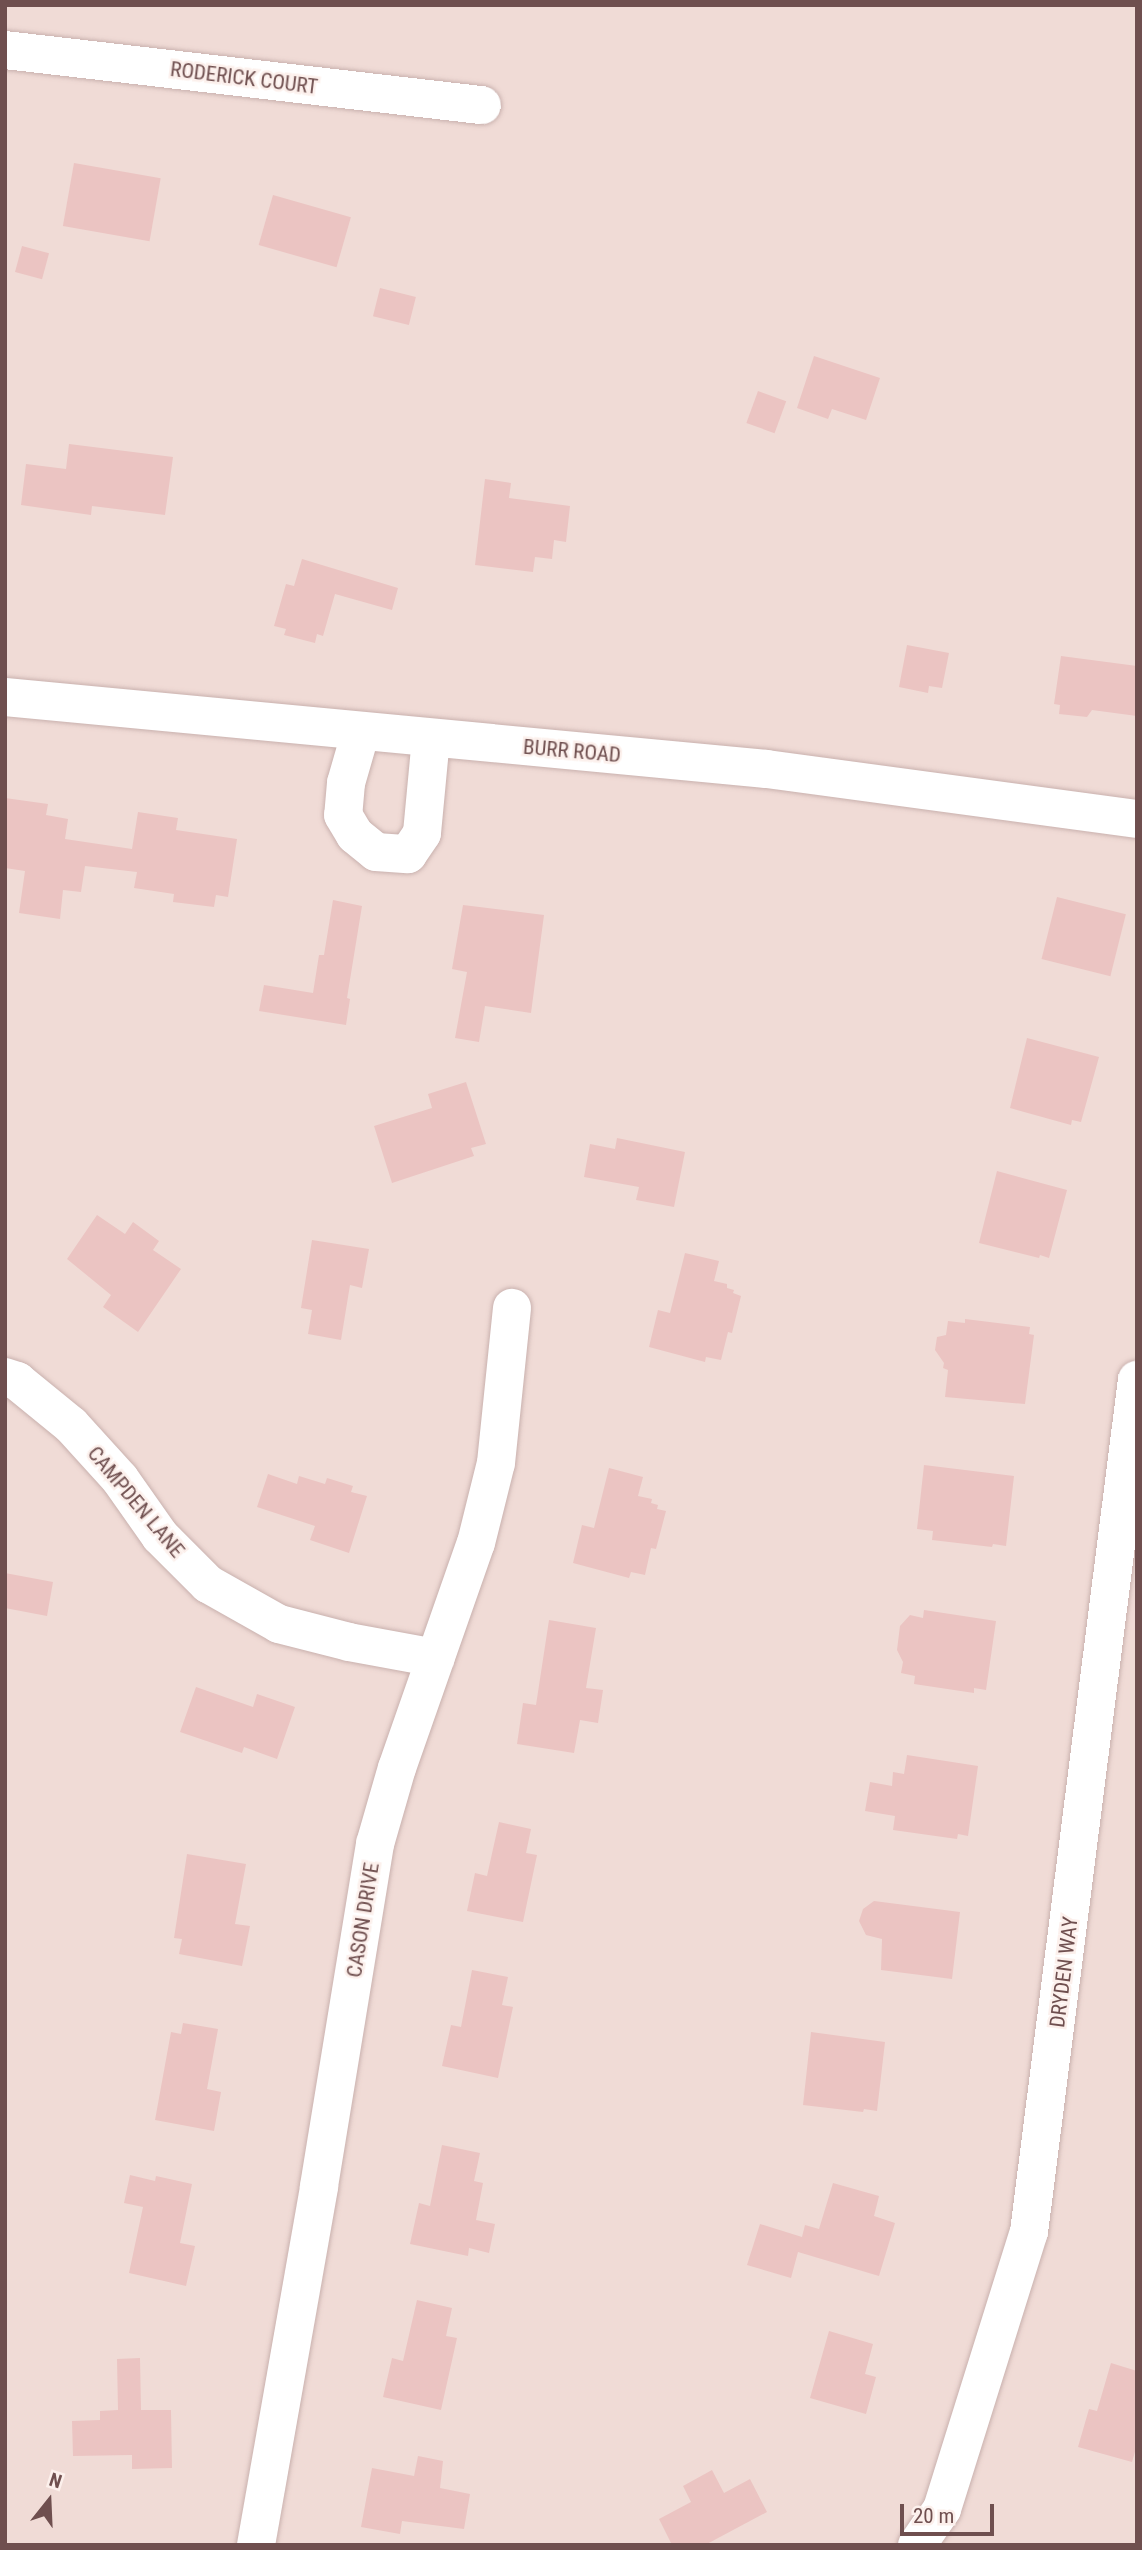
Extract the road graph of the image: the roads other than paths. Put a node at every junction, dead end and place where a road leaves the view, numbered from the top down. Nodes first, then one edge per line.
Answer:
1 (5, 50) edge
2 (482, 105) dead end
3 (5, 697) edge
4 (361, 731) junction
5 (431, 738) junction
6 (1137, 819) edge
7 (512, 1308) dead end
8 (5, 1377) edge
9 (1137, 1380) edge
10 (1131, 1459) edge
11 (436, 1658) junction
12 (256, 2545) edge
13 (917, 2545) edge

1 - 2 street, RODERICK COURT
3 - 4 street, BURR ROAD
4 - 5 street, BURR ROAD
4 - 5 street
5 - 6 street, BURR ROAD
7 - 11 street, CASON DRIVE
8 - 11 street, CAMPDEN LANE
9 - 10 street, DRYDEN WAY
10 - 13 street, DRYDEN WAY
11 - 12 street, CASON DRIVE

